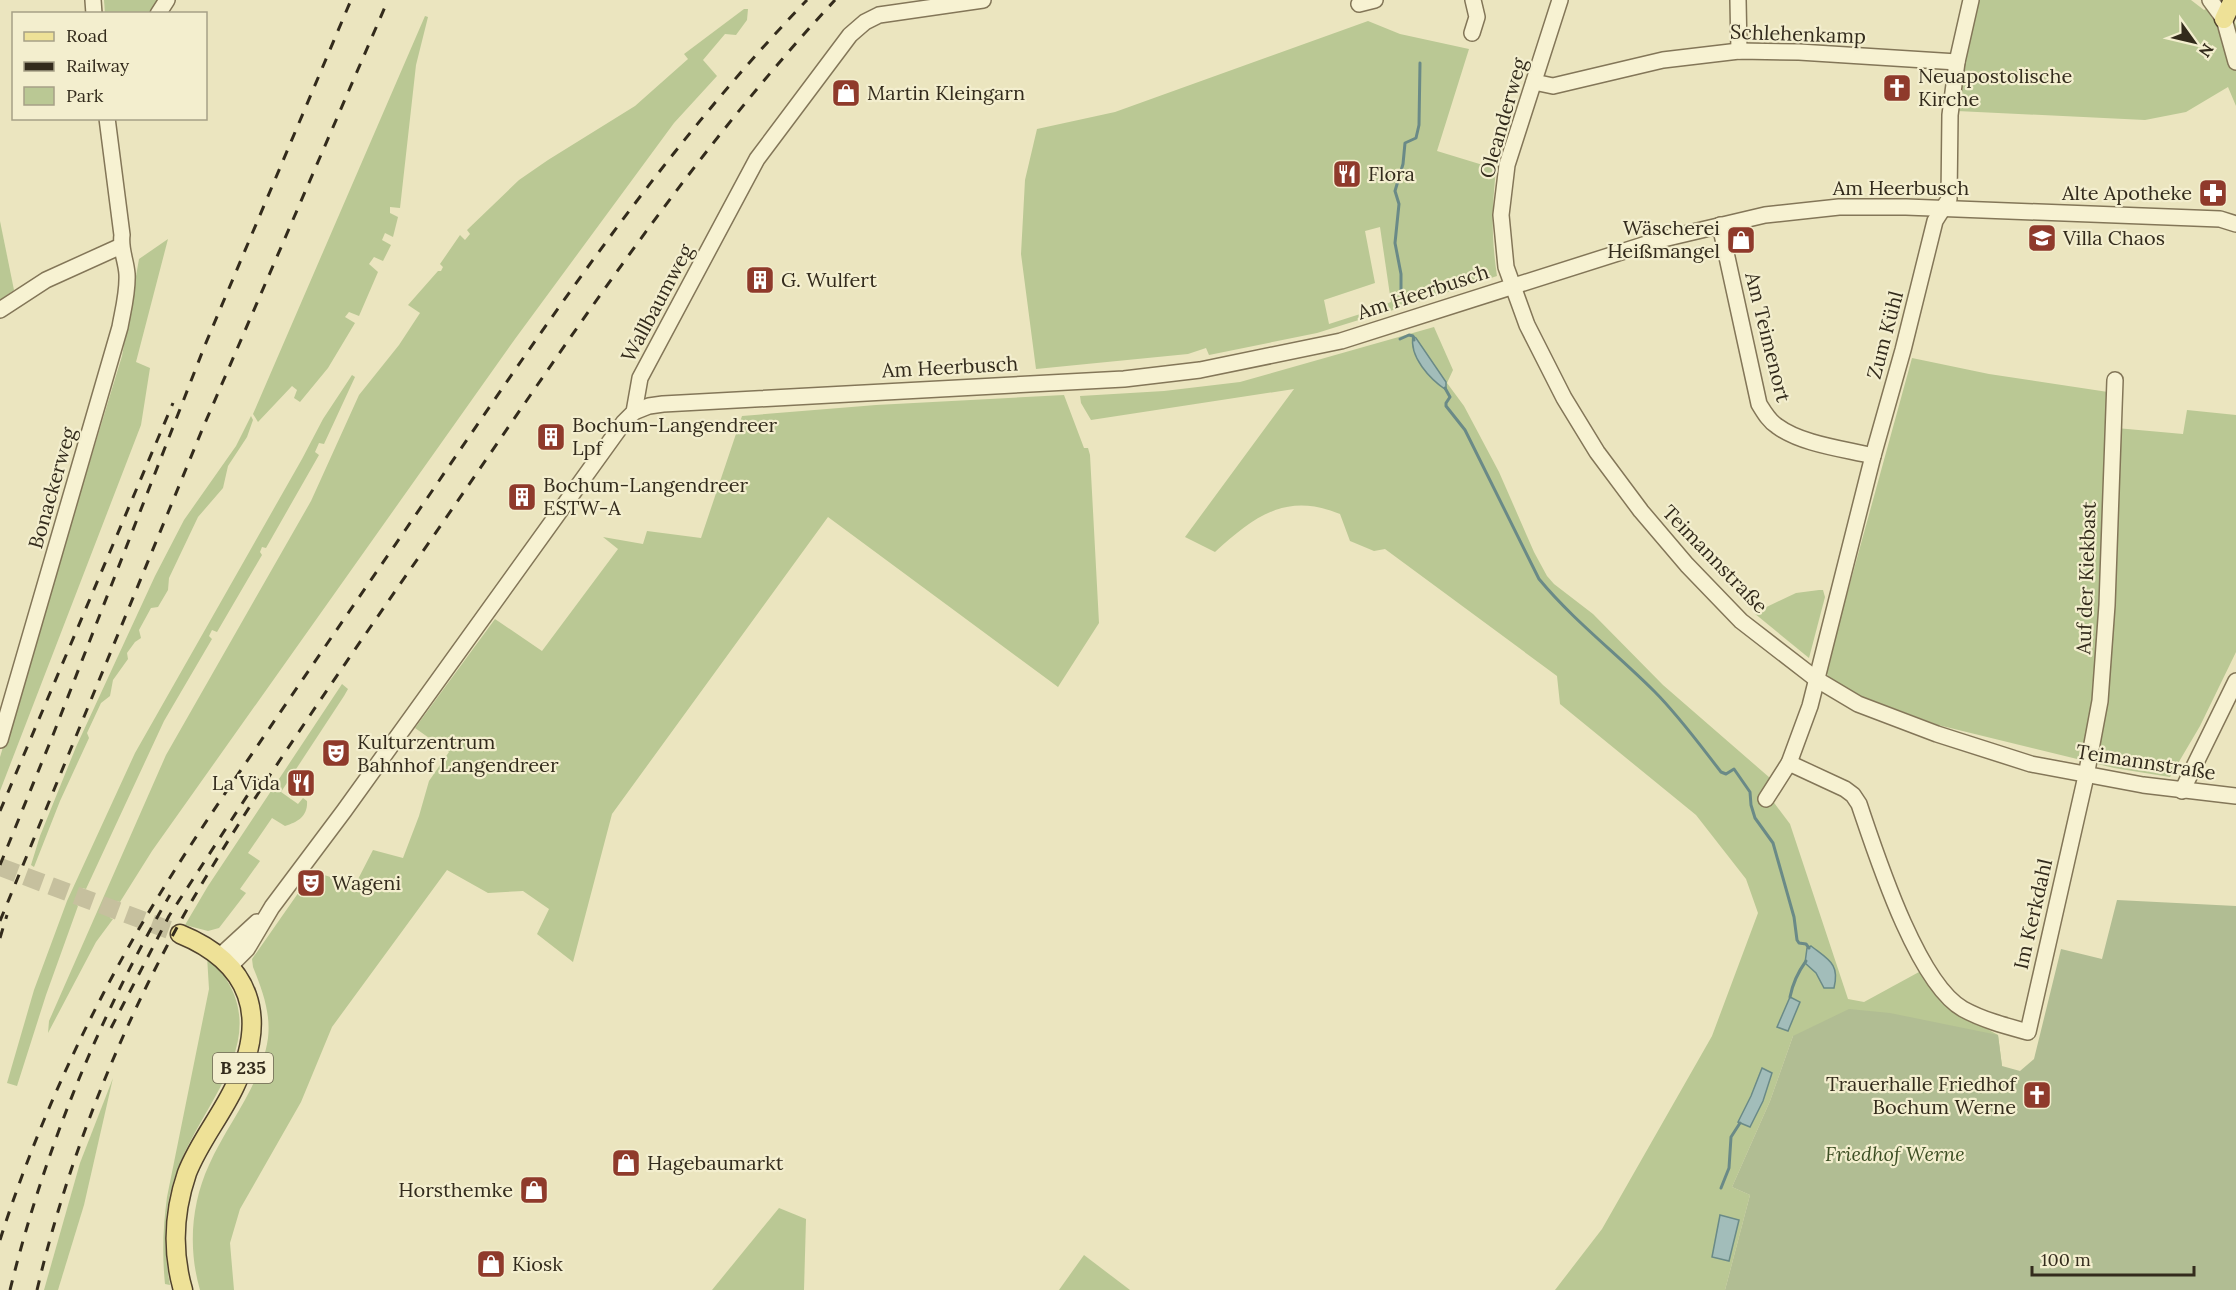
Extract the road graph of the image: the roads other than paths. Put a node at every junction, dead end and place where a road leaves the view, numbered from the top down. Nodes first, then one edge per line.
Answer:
1 (983, 0) edge
2 (1375, 0) edge
3 (1473, 0) edge
4 (1560, 0) edge
5 (1738, 0) edge
6 (1971, 0) edge
7 (2210, 0) edge
8 (2233, 0) edge
9 (1359, 4) dead end
10 (2224, 19) junction
11 (1472, 33) dead end
12 (1739, 51) junction
13 (1957, 62) junction
14 (2236, 62) edge
15 (1534, 82) junction
16 (107, 120) edge
17 (1943, 208) junction
18 (2236, 214) edge
19 (2220, 219) junction
20 (2236, 224) edge
21 (1720, 225) junction
22 (121, 246) junction
23 (1513, 286) junction
24 (0, 310) edge
25 (2115, 380) dead end
26 (634, 412) junction
27 (1873, 456) junction
28 (1816, 679) junction
29 (2236, 681) edge
30 (0, 740) edge
31 (1789, 763) junction
32 (2086, 776) junction
33 (2182, 791) junction
34 (2236, 796) edge
35 (1766, 799) dead end
36 (180, 934) tunnel mouth
37 (225, 961) junction
38 (183, 1290) edge

1 - 26 street, Wallbaumweg
2 - 9 street
3 - 11 street
4 - 15 street, Oleanderweg
5 - 12 street
6 - 13 street, Zum Kühl
7 - 10 street
8 - 10 main road
10 - 14 street
12 - 13 street, Schlehenkamp
12 - 15 street, Schlehenkamp
13 - 17 street, Zum Kühl
15 - 23 street, Oleanderweg
16 - 22 street, Bonackerweg
17 - 19 street, Am Heerbusch
17 - 21 street, Am Heerbusch
17 - 27 street, Zum Kühl
18 - 19 street, Am Heerbusch
19 - 20 street, Am Heerbusch
21 - 23 street, Am Heerbusch
21 - 27 street, Am Teimenort
22 - 24 street
22 - 30 street, Bonackerweg
23 - 26 street, Am Heerbusch
23 - 28 street, Teimannstraße
25 - 32 street, Auf der Kiekbast
26 - 37 street
27 - 28 street, Zum Kühl
28 - 31 street, Zum Kühl
28 - 32 street, Teimannstraße
29 - 33 street
31 - 32 street, Im Kerkdahl
31 - 35 street, Zum Kühl
32 - 33 street, Teimannstraße
33 - 34 street, Teimannstraße
36 - 37 main road
37 - 38 main road, B 235

